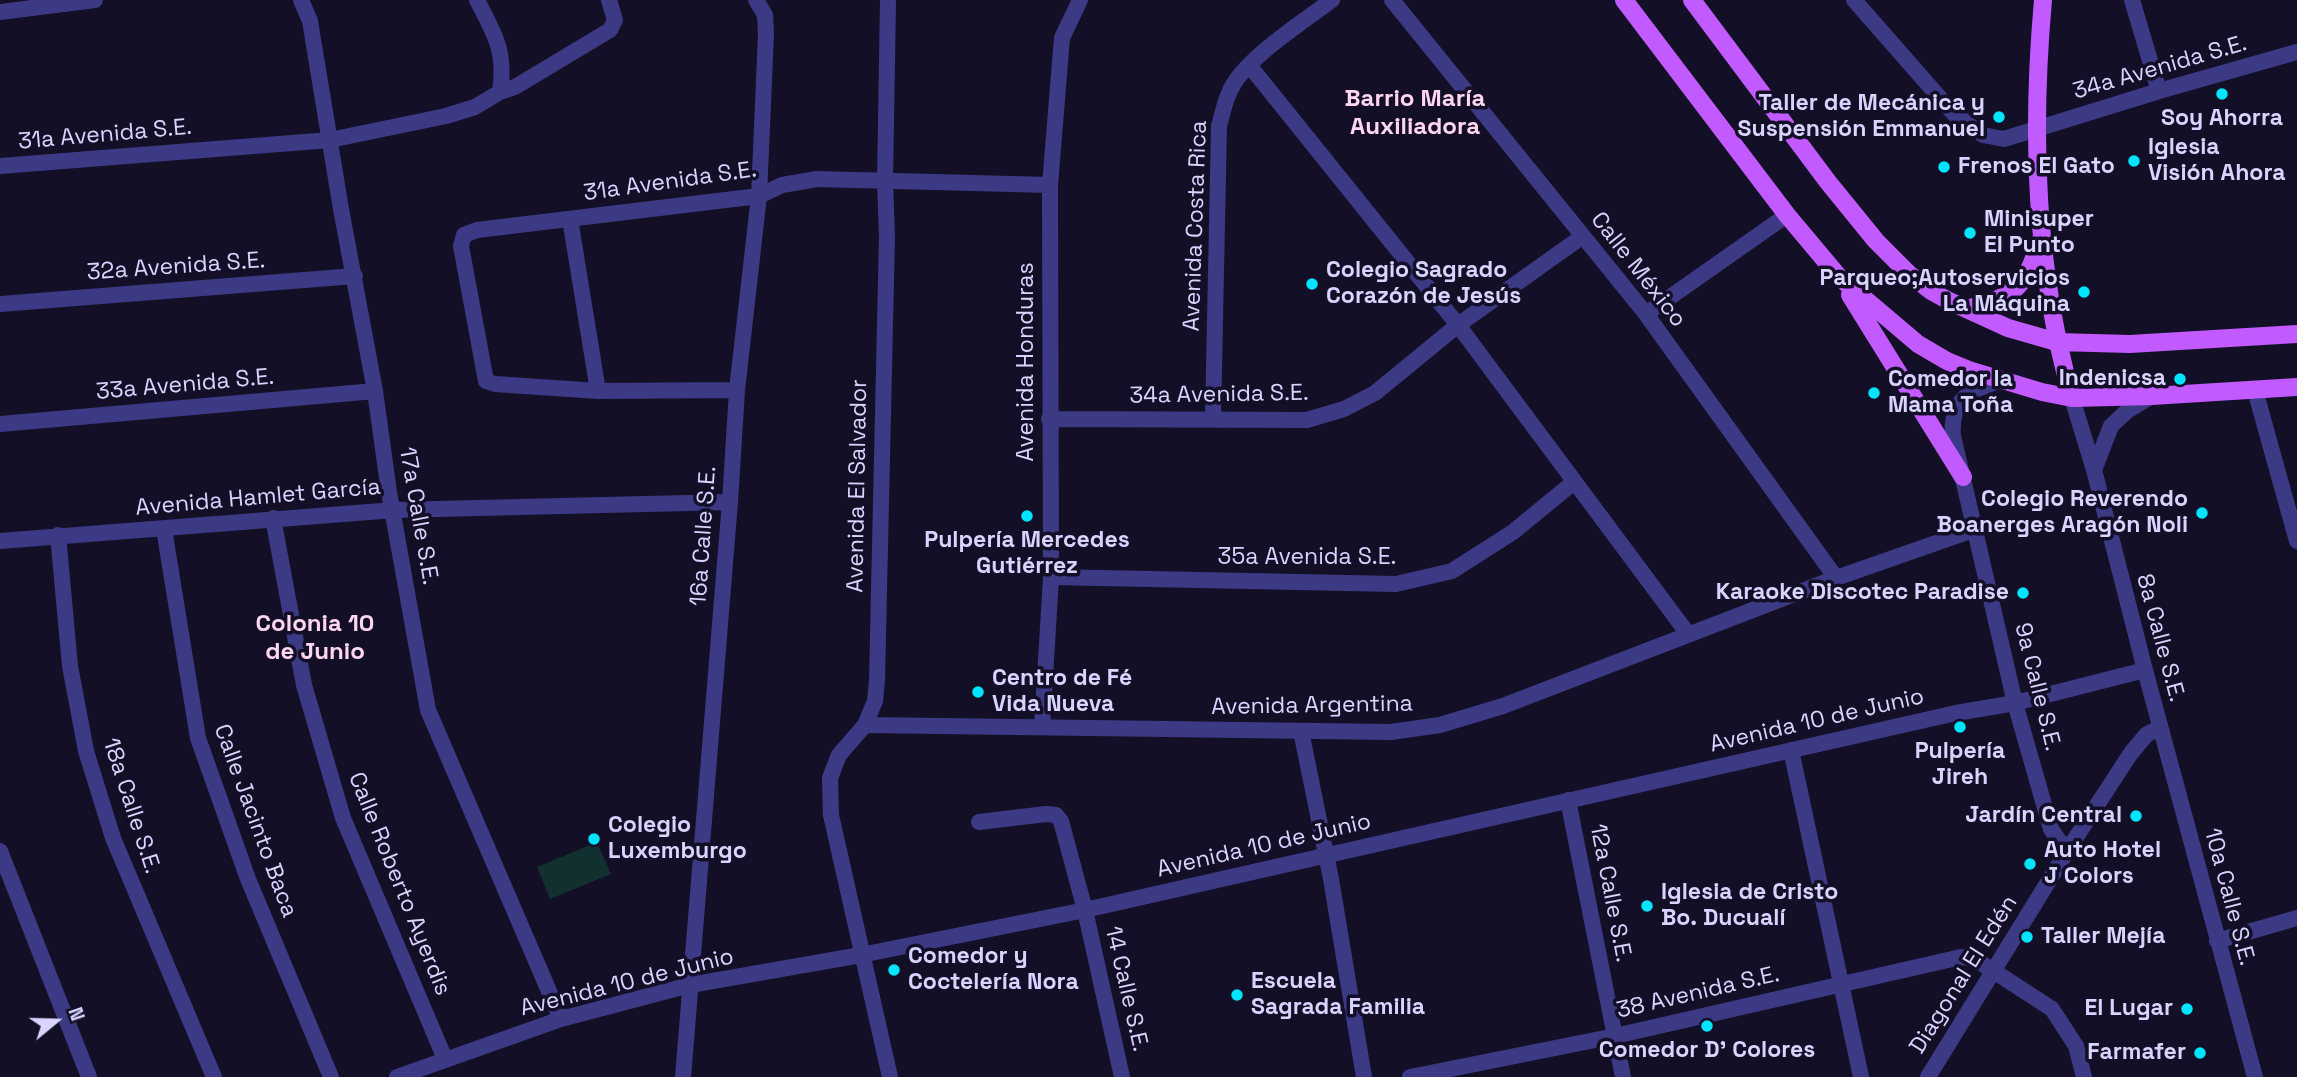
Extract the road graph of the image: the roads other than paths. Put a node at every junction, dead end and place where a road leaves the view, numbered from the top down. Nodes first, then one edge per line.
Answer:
1 (95, 0) edge
2 (301, 0) edge
3 (477, 0) edge
4 (609, 0) edge
5 (756, 0) edge
6 (888, 0) edge
7 (1080, 0) edge
8 (1332, 0) edge
9 (1392, 0) edge
10 (1624, 0) edge
11 (1692, 0) edge
12 (1854, 0) edge
13 (2043, 0) edge
14 (2132, 0) edge
15 (1865, 7) edge
16 (0, 12) edge
17 (2297, 52) edge
18 (1248, 65) junction
19 (2159, 91) junction
20 (499, 92) junction
21 (2036, 130) junction
22 (330, 139) junction
23 (0, 166) edge
24 (885, 181) junction
25 (1049, 185) junction
26 (759, 196) junction
27 (1787, 215) junction
28 (570, 219) junction
29 (2042, 235) junction
30 (1583, 236) junction
31 (355, 276) junction
32 (1839, 277) junction
33 (0, 304) edge
34 (1966, 309) junction
35 (1646, 314) junction
36 (1458, 325) junction
37 (2297, 334) edge
38 (2057, 342) junction
39 (2002, 380) junction
40 (2297, 387) edge
41 (737, 390) junction
42 (2255, 390) junction
43 (375, 391) junction
44 (598, 391) junction
45 (2152, 396) junction
46 (2072, 398) junction
47 (1213, 418) junction
48 (1049, 419) junction
49 (0, 424) edge
50 (2094, 470) junction
51 (1963, 477) junction
52 (1574, 482) junction
53 (730, 502) junction
54 (394, 510) junction
55 (273, 518) junction
56 (164, 529) junction
57 (1976, 529) junction
58 (58, 535) junction
59 (0, 541) edge
60 (2297, 541) edge
61 (1051, 577) junction
62 (1836, 578) junction
63 (1688, 634) junction
64 (2145, 670) junction
65 (2015, 703) junction
66 (865, 725) junction
67 (1042, 727) junction
68 (2160, 728) junction
69 (1301, 731) junction
70 (1791, 750) junction
71 (1568, 800) junction
72 (979, 822) dead end
73 (2069, 848) junction
74 (0, 851) edge
75 (1326, 855) junction
76 (1084, 910) junction
77 (2297, 918) edge
78 (2217, 941) junction
79 (861, 955) junction
80 (1994, 971) junction
81 (1840, 982) junction
82 (690, 985) junction
83 (561, 1019) junction
84 (1615, 1036) junction
85 (445, 1059) junction
86 (89, 1077) edge
87 (214, 1077) edge
88 (331, 1077) edge
89 (397, 1077) edge
90 (683, 1077) edge
91 (890, 1077) edge
92 (1122, 1077) edge
93 (1364, 1077) edge
94 (1410, 1077) edge
95 (1623, 1077) edge
96 (1861, 1077) edge
97 (1928, 1077) edge
98 (2084, 1077) edge
99 (2255, 1077) edge

1 - 16 street
2 - 22 street, 17a Calle S.E.
3 - 20 street
4 - 20 street, 31a Avenida S.E.
5 - 26 street, 16a Calle S.E.
6 - 24 street, Avenida El Salvador
7 - 25 street, Avenida Honduras
8 - 18 street, Avenida Costa Rica
9 - 30 street, Calle México
10 - 27 main road
11 - 34 main road
12 - 15 street
13 - 21 main road
14 - 19 street
15 - 21 street
17 - 19 street, 34a Avenida S.E.
18 - 36 street
18 - 47 street, Avenida Costa Rica
19 - 21 street, 34a Avenida S.E.
20 - 22 street, 31a Avenida S.E.
21 - 29 main road
22 - 23 street, 31a Avenida S.E.
22 - 31 street, 17a Calle S.E.
24 - 25 street, 31a Avenida S.E.
24 - 26 street, 31a Avenida S.E.
24 - 66 street, Avenida El Salvador
25 - 48 street, Avenida Honduras
26 - 28 street, 31a Avenida S.E.
26 - 41 street, 16a Calle S.E.
27 - 32 main road
27 - 35 street
28 - 44 street
28 - 44 street, 31a Avenida S.E.
29 - 34 main road
29 - 38 main road
30 - 35 street, Calle México
30 - 36 street, 34a Avenida S.E.
31 - 33 street, 32a Avenida S.E.
31 - 43 street, 17a Calle S.E.
32 - 39 main road
32 - 51 main road
34 - 38 main road
35 - 62 street, Calle México
36 - 47 street, 34a Avenida S.E.
36 - 52 street
37 - 38 main road
38 - 46 main road
39 - 46 main road
39 - 51 street, 9a Calle S.E.
40 - 42 main road
41 - 44 street
41 - 53 street, 16a Calle S.E.
42 - 45 main road
42 - 60 street
43 - 49 street, 33a Avenida S.E.
43 - 54 street, 17a Calle S.E.
45 - 46 main road
45 - 50 street
46 - 50 street, 8a Calle S.E.
47 - 48 street, 34a Avenida S.E.
48 - 61 street, Avenida Honduras
50 - 64 street, 8a Calle S.E.
51 - 57 street, 9a Calle S.E.
52 - 61 street, 35a Avenida S.E.
52 - 63 street
53 - 54 street, Avenida Hamlet García
53 - 82 street, 16a Calle S.E.
54 - 55 street, Avenida Hamlet García
54 - 83 street, 17a Calle S.E.
55 - 56 street, Avenida Hamlet García
55 - 85 street, Calle Roberto Ayerdis
56 - 58 street, Avenida Hamlet García
56 - 88 street, Calle Jacinto Baca
57 - 62 street, Avenida Argentina
57 - 65 street, 9a Calle S.E.
58 - 59 street, Avenida Hamlet García
58 - 87 street, 18a Calle S.E.
61 - 67 street, Avenida Honduras
62 - 63 street, Avenida Argentina
63 - 69 street, Avenida Argentina
64 - 65 street, Avenida 10 de Junio
64 - 68 street, 8a Calle S.E.
65 - 70 street, Avenida 10 de Junio
65 - 73 street, 9a Calle S.E.
66 - 67 street, Avenida Argentina
66 - 79 street, Avenida El Salvador
67 - 69 street, Avenida Argentina
68 - 73 street, Diagonal El Edén
68 - 78 street, 10a Calle S.E.
69 - 75 street
70 - 71 street, Avenida 10 de Junio
70 - 81 street
71 - 75 street, Avenida 10 de Junio
71 - 84 street, 12a Calle S.E.
72 - 76 street, 14 Calle S.E.
73 - 80 street, Diagonal El Edén
74 - 86 street
75 - 76 street, Avenida 10 de Junio
75 - 93 street
76 - 79 street, Avenida 10 de Junio
76 - 92 street, 14 Calle S.E.
77 - 78 street
78 - 99 street, 10a Calle S.E.
79 - 82 street, Avenida 10 de Junio
79 - 91 street, Avenida El Salvador
80 - 81 street, 38 Avenida S.E.
80 - 97 street, Diagonal El Edén
80 - 98 street
81 - 84 street, 38 Avenida S.E.
81 - 96 street
82 - 83 street, Avenida 10 de Junio
82 - 90 street, 16a Calle S.E.
83 - 85 street, Avenida 10 de Junio
84 - 94 street, 38 Avenida S.E.
84 - 95 street, 12a Calle S.E.
85 - 89 street, Avenida 10 de Junio

